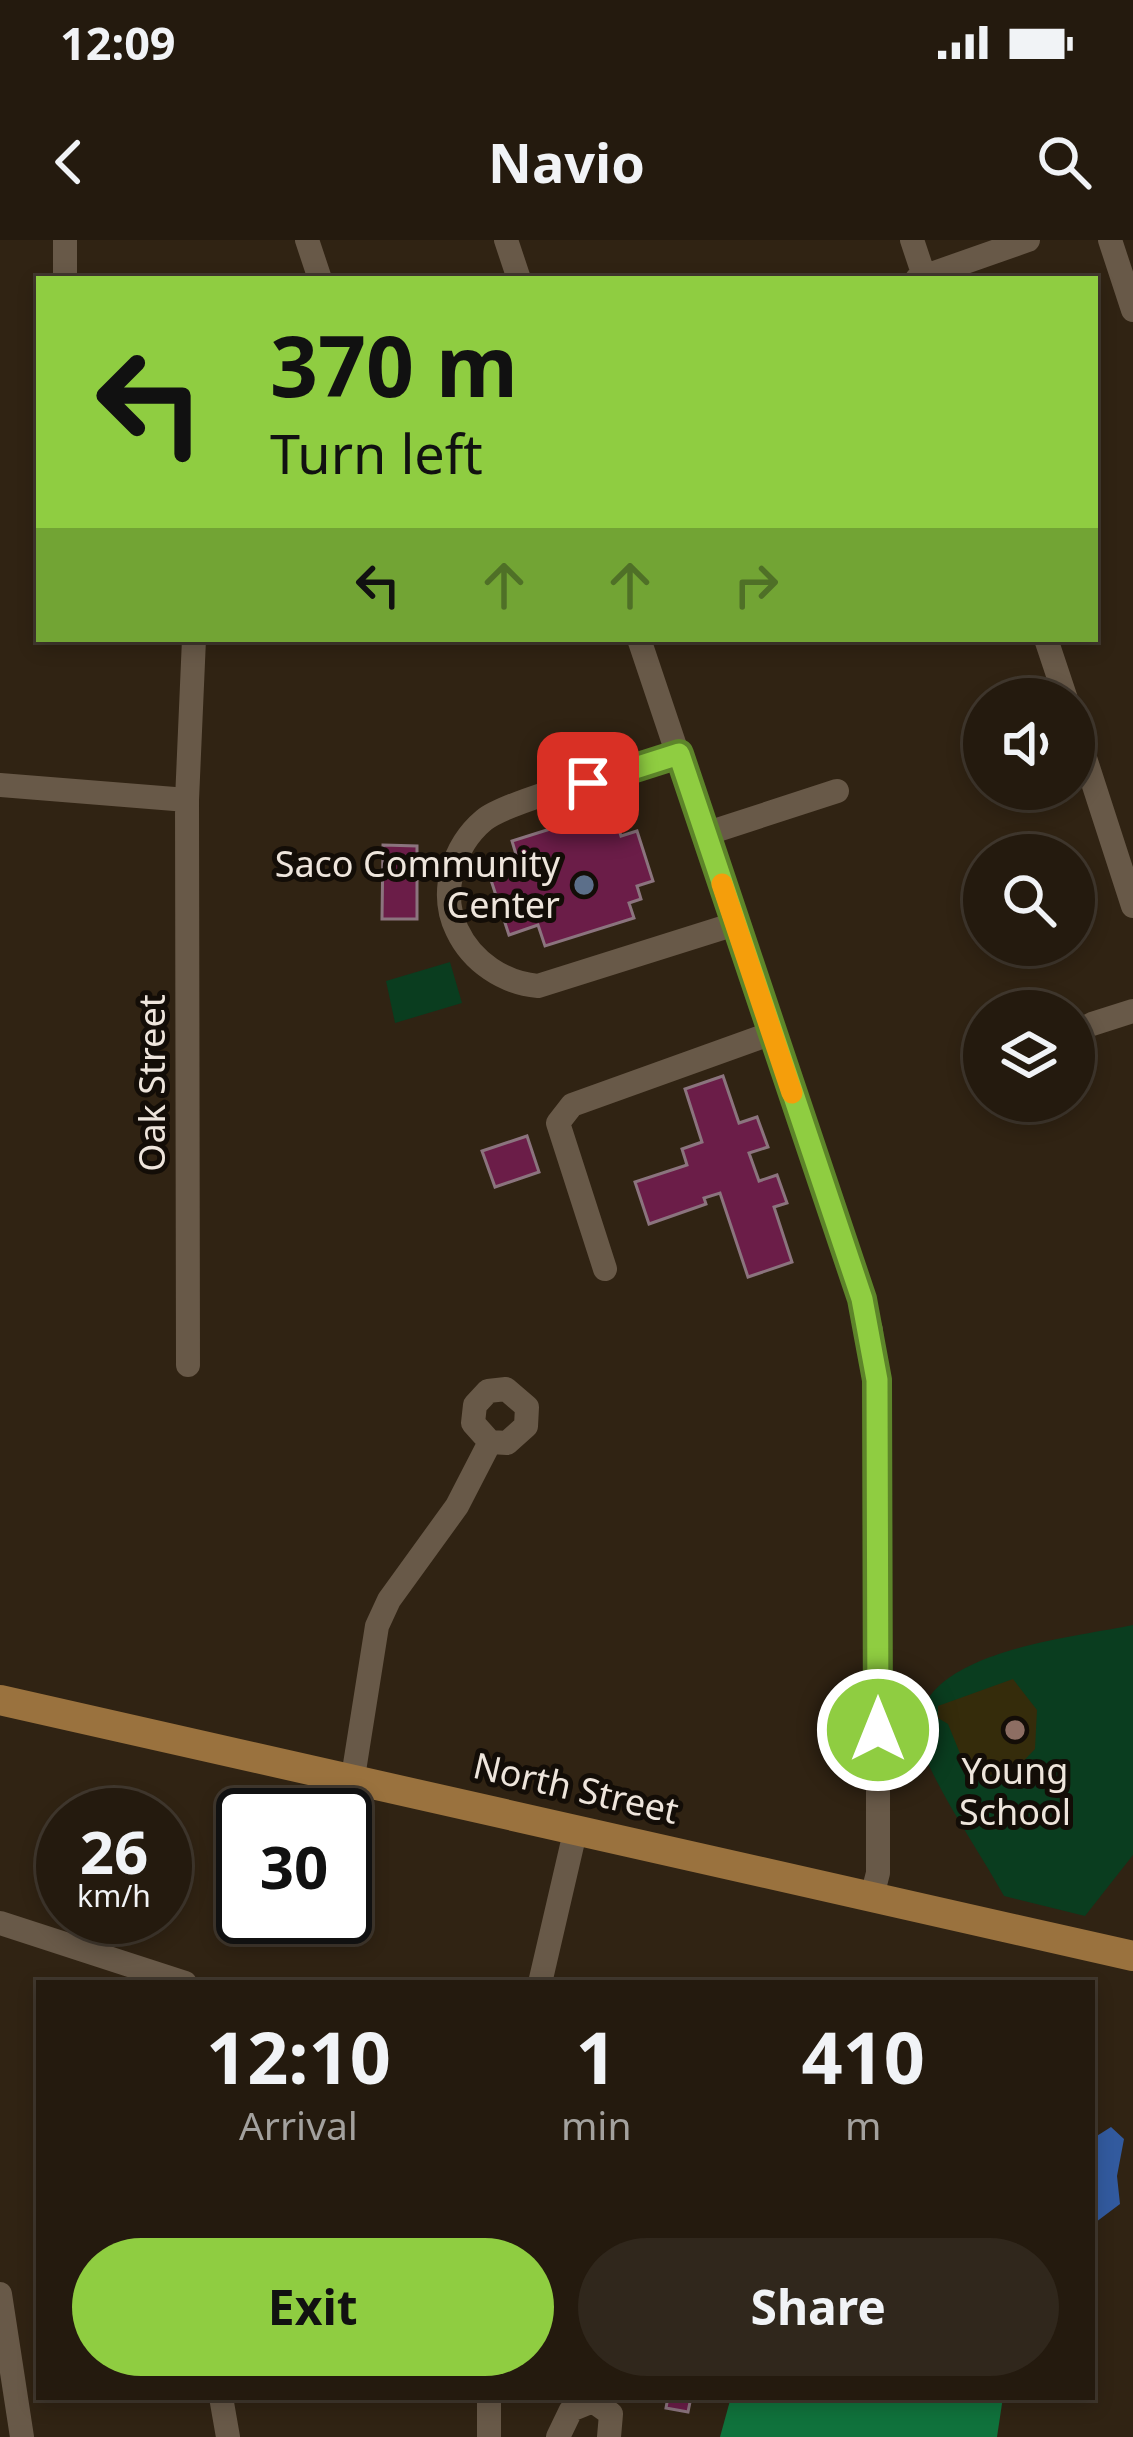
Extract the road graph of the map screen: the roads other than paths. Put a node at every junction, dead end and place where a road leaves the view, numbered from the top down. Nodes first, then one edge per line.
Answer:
1 (65, 240) edge
2 (307, 240) edge
3 (506, 240) edge
4 (912, 240) edge
5 (1028, 240) edge
6 (1109, 240) edge
7 (65, 276) edge
8 (319, 276) edge
9 (518, 276) edge
10 (921, 276) edge
11 (928, 276) edge
12 (1133, 310) edge
13 (194, 642) edge
14 (640, 642) edge
15 (1047, 642) edge
16 (1059, 678) edge
17 (679, 754) junction
18 (0, 785) edge
19 (1095, 789) edge
20 (837, 791) dead end
21 (187, 800) junction
22 (705, 834) junction
23 (1133, 906) edge
24 (735, 924) junction
25 (1133, 1011) edge
26 (1095, 1023) edge
27 (772, 1033) junction
28 (605, 1269) dead end
29 (188, 1365) dead end
30 (490, 1442) dead end
31 (0, 1700) edge
32 (353, 1777) junction
33 (576, 1828) junction
34 (872, 1896) junction
35 (0, 1923) edge
36 (1133, 1956) edge
37 (146, 1976) edge
38 (541, 1980) edge
39 (0, 2294) edge
40 (222, 2400) edge
41 (489, 2400) edge
42 (22, 2437) edge
43 (228, 2437) edge
44 (489, 2437) edge
45 (558, 2437) edge
46 (609, 2437) edge

1 - 7 street
2 - 8 street
3 - 9 street
4 - 10 street
5 - 11 street
6 - 12 street
13 - 21 street, Oak Street
14 - 17 street
15 - 16 street
17 - 22 street
17 - 24 street
18 - 21 street
19 - 23 street
20 - 22 street
21 - 29 street, Oak Street
22 - 24 street
24 - 27 street
25 - 26 street
27 - 28 street
27 - 34 street
30 - 32 street
31 - 32 main road, North Street
32 - 33 main road, North Street
33 - 34 main road, North Street
33 - 38 street
34 - 36 main road, North Street
35 - 37 street
39 - 42 street
40 - 43 street
41 - 44 street
45 - 46 street

